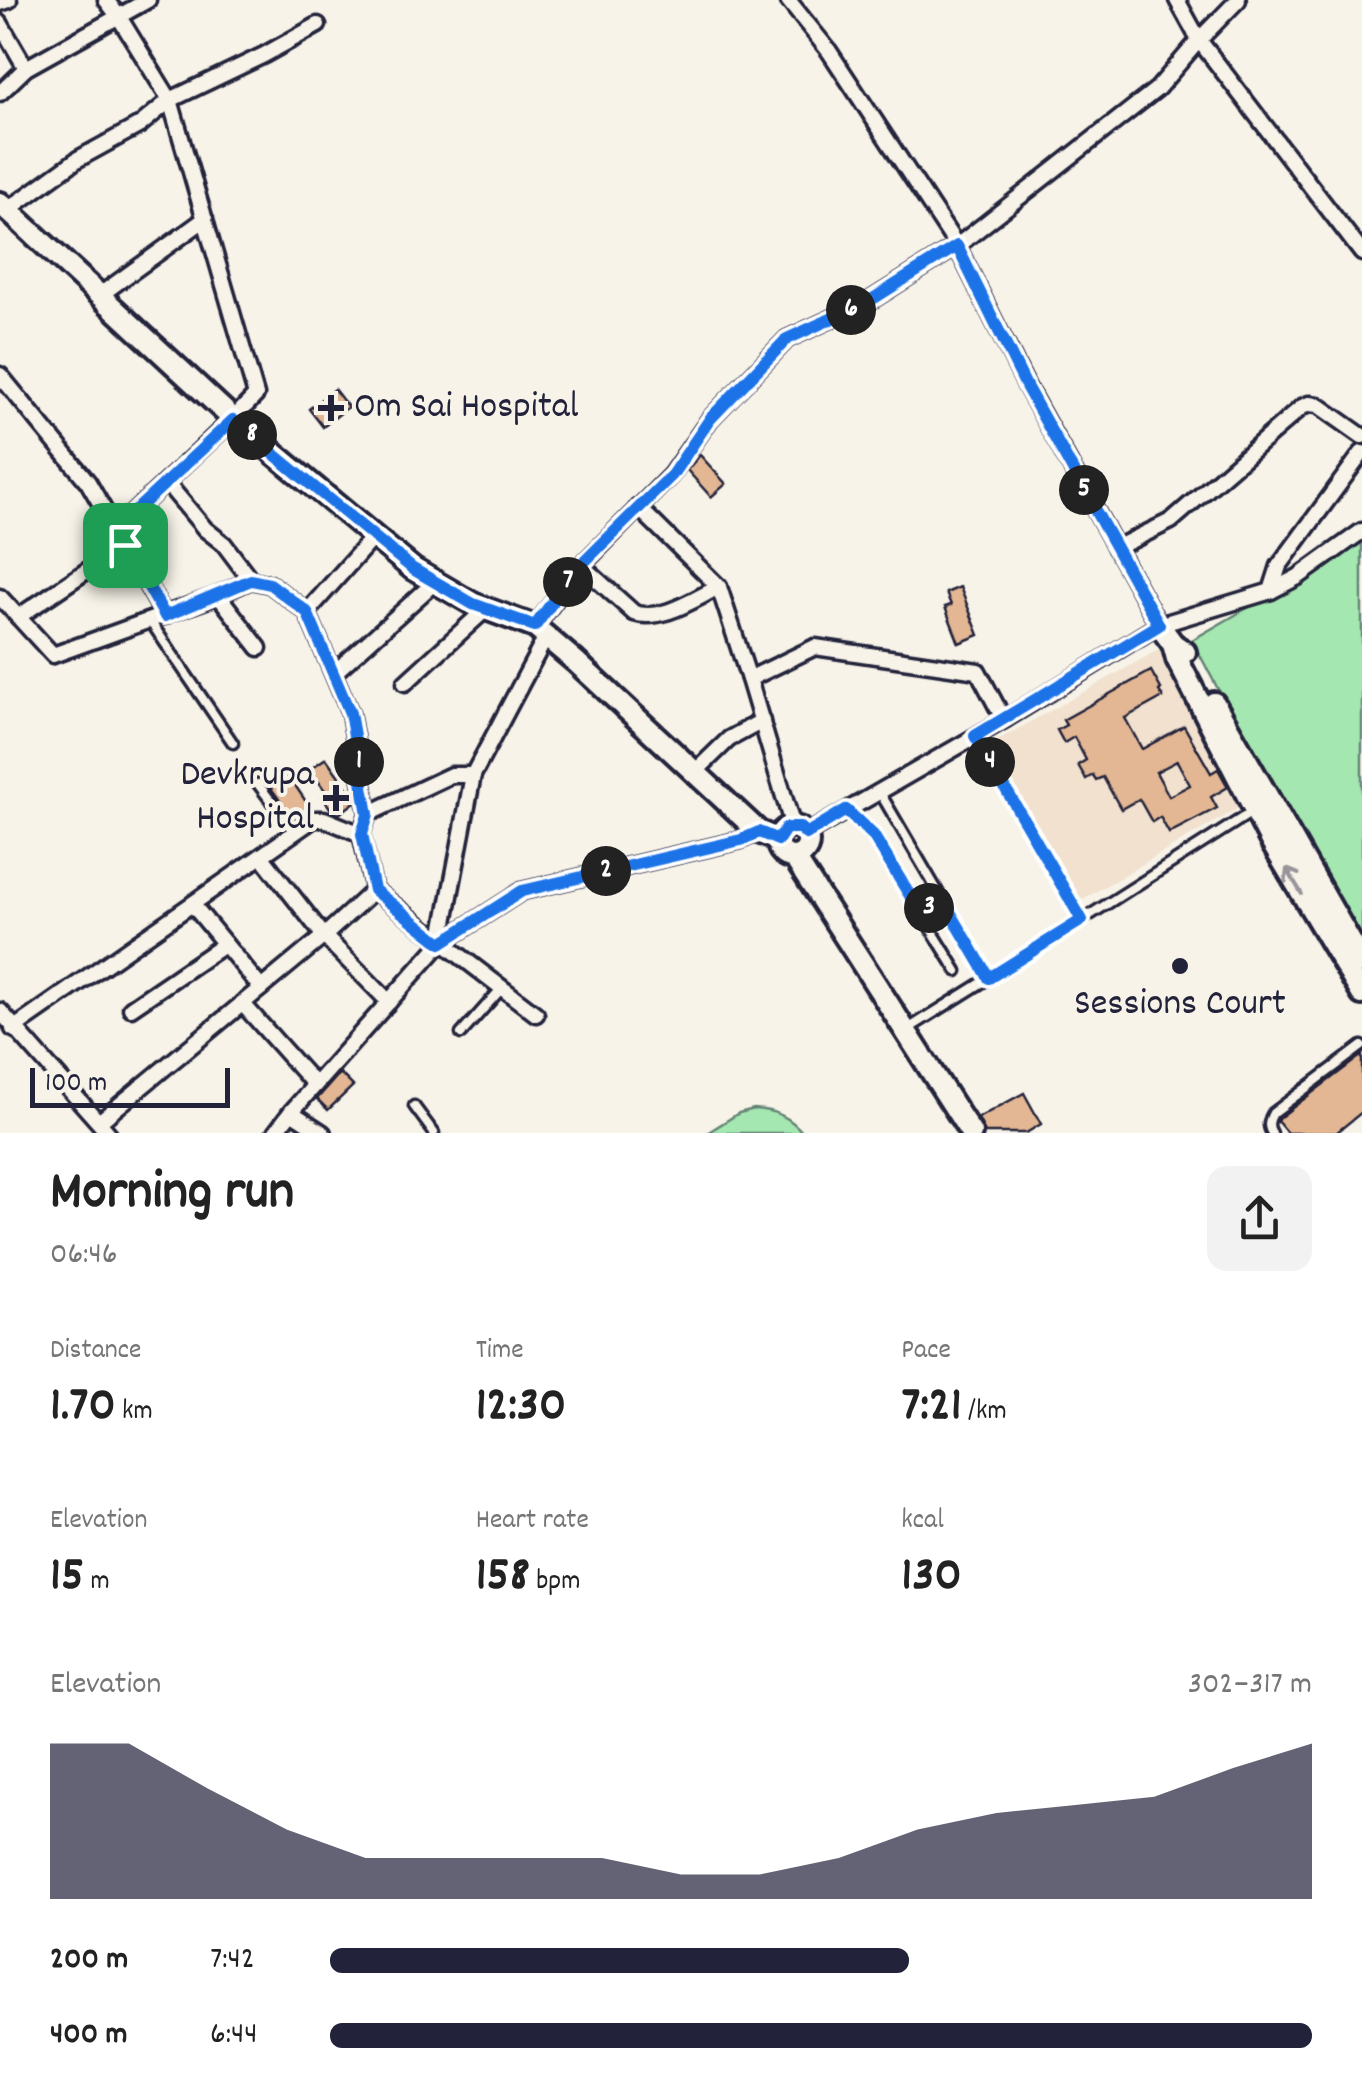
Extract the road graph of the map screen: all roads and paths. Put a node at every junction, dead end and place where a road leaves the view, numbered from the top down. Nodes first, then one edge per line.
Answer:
1 (10, 0) edge
2 (106, 0) edge
3 (148, 0) edge
4 (788, 0) edge
5 (1176, 0) edge
6 (1238, 0) edge
7 (0, 3) edge
8 (119, 17) junction
9 (0, 23) edge
10 (318, 25) dead end
11 (1200, 40) junction
12 (26, 68) junction
13 (0, 93) edge
14 (170, 100) junction
15 (5, 206) edge
16 (205, 219) junction
17 (957, 246) junction
18 (1362, 254) edge
19 (100, 295) junction
20 (0, 375) edge
21 (233, 420) junction
22 (1362, 436) edge
23 (1362, 454) edge
24 (166, 482) junction
25 (638, 507) junction
26 (116, 529) junction
27 (1362, 531) edge
28 (374, 536) junction
29 (125, 545) junction
30 (1116, 548) junction
31 (582, 565) junction
32 (251, 580) junction
33 (436, 582) junction
34 (719, 587) junction
35 (1271, 591) junction
36 (218, 595) junction
37 (0, 596) edge
38 (486, 608) junction
39 (307, 612) junction
40 (165, 616) junction
41 (18, 618) junction
42 (150, 622) junction
43 (1159, 625) junction
44 (540, 632) junction
45 (1173, 644) junction
46 (259, 648) dead end
47 (334, 674) junction
48 (750, 679) junction
49 (404, 683) dead end
50 (1004, 720) junction
51 (762, 721) junction
52 (975, 736) junction
53 (233, 742) dead end
54 (695, 772) junction
55 (474, 775) junction
56 (258, 784) dead end
57 (879, 791) junction
58 (846, 810) junction
59 (1255, 810) junction
60 (368, 814) junction
61 (295, 833) junction
62 (784, 833) junction
63 (362, 834) junction
64 (262, 857) junction
65 (374, 890) junction
66 (943, 900) junction
67 (193, 905) junction
68 (920, 912) junction
69 (1082, 920) junction
70 (324, 936) junction
71 (441, 943) junction
72 (225, 944) junction
73 (1362, 962) edge
74 (957, 972) dead end
75 (989, 978) junction
76 (261, 988) junction
77 (502, 988) junction
78 (1362, 994) edge
79 (388, 1002) junction
80 (242, 1003) junction
81 (131, 1008) dead end
82 (0, 1011) edge
83 (536, 1014) dead end
84 (14, 1029) junction
85 (905, 1031) junction
86 (461, 1034) dead end
87 (1362, 1046) edge
88 (315, 1085) junction
89 (414, 1106) dead end
90 (291, 1112) junction
91 (104, 1128) edge
92 (275, 1133) edge
93 (324, 1133) edge
94 (434, 1133) edge
95 (971, 1133) edge
96 (1272, 1133) edge

1 - 7 street
2 - 8 street
3 - 8 street
4 - 17 street
5 - 11 street
6 - 11 street
8 - 12 street
8 - 14 street
9 - 12 street
10 - 14 street
11 - 17 street
11 - 18 street
12 - 13 street
14 - 15 street
14 - 16 street
15 - 19 main road
16 - 19 street
16 - 21 street
17 - 25 street
17 - 30 street
19 - 21 main road
20 - 26 street
21 - 24 street
21 - 28 main road
22 - 30 street
23 - 35 street
24 - 26 street
24 - 32 street
25 - 31 street
25 - 34 street
26 - 29 street
27 - 35 street
28 - 33 main road
28 - 39 street
29 - 40 street
29 - 41 street
30 - 43 street
31 - 34 street
31 - 44 street
32 - 36 street
32 - 39 street
33 - 38 main road
33 - 47 street
34 - 48 street
35 - 43 street
36 - 40 street
36 - 46 street
37 - 41 street
38 - 44 main road
38 - 49 street
39 - 47 street
40 - 42 street
41 - 42 street
42 - 53 lane
43 - 45 main road
43 - 50 street
44 - 54 main road
44 - 55 street
45 - 59 main road
45 - 73 main road
47 - 60 street
48 - 50 street
48 - 51 street
50 - 52 street
51 - 54 street
51 - 62 street
52 - 57 street
52 - 69 lane
54 - 62 main road
55 - 60 street
55 - 71 street
56 - 61 lane
57 - 58 street
57 - 66 lane
58 - 62 street
58 - 68 lane
59 - 69 lane
78 -> 59 main road
60 - 63 street
61 - 63 street
61 - 64 street
62 - 71 street
62 - 85 main road
63 - 65 street
64 - 67 street
64 - 70 street
65 - 70 street
65 - 71 street
66 - 68 lane
66 - 75 lane
67 - 72 street
67 - 84 street
68 - 74 lane
69 - 75 lane
70 - 76 street
70 - 79 street
71 - 77 street
71 - 79 street
72 - 76 street
72 - 81 street
75 - 85 lane
76 - 80 street
77 - 83 street
77 - 86 lane
79 - 88 street
80 - 88 street
80 - 91 street
82 - 84 street
84 - 91 street
85 - 95 main road
87 - 96 lane
88 - 90 street
89 - 94 lane
90 - 92 street
90 - 93 street

